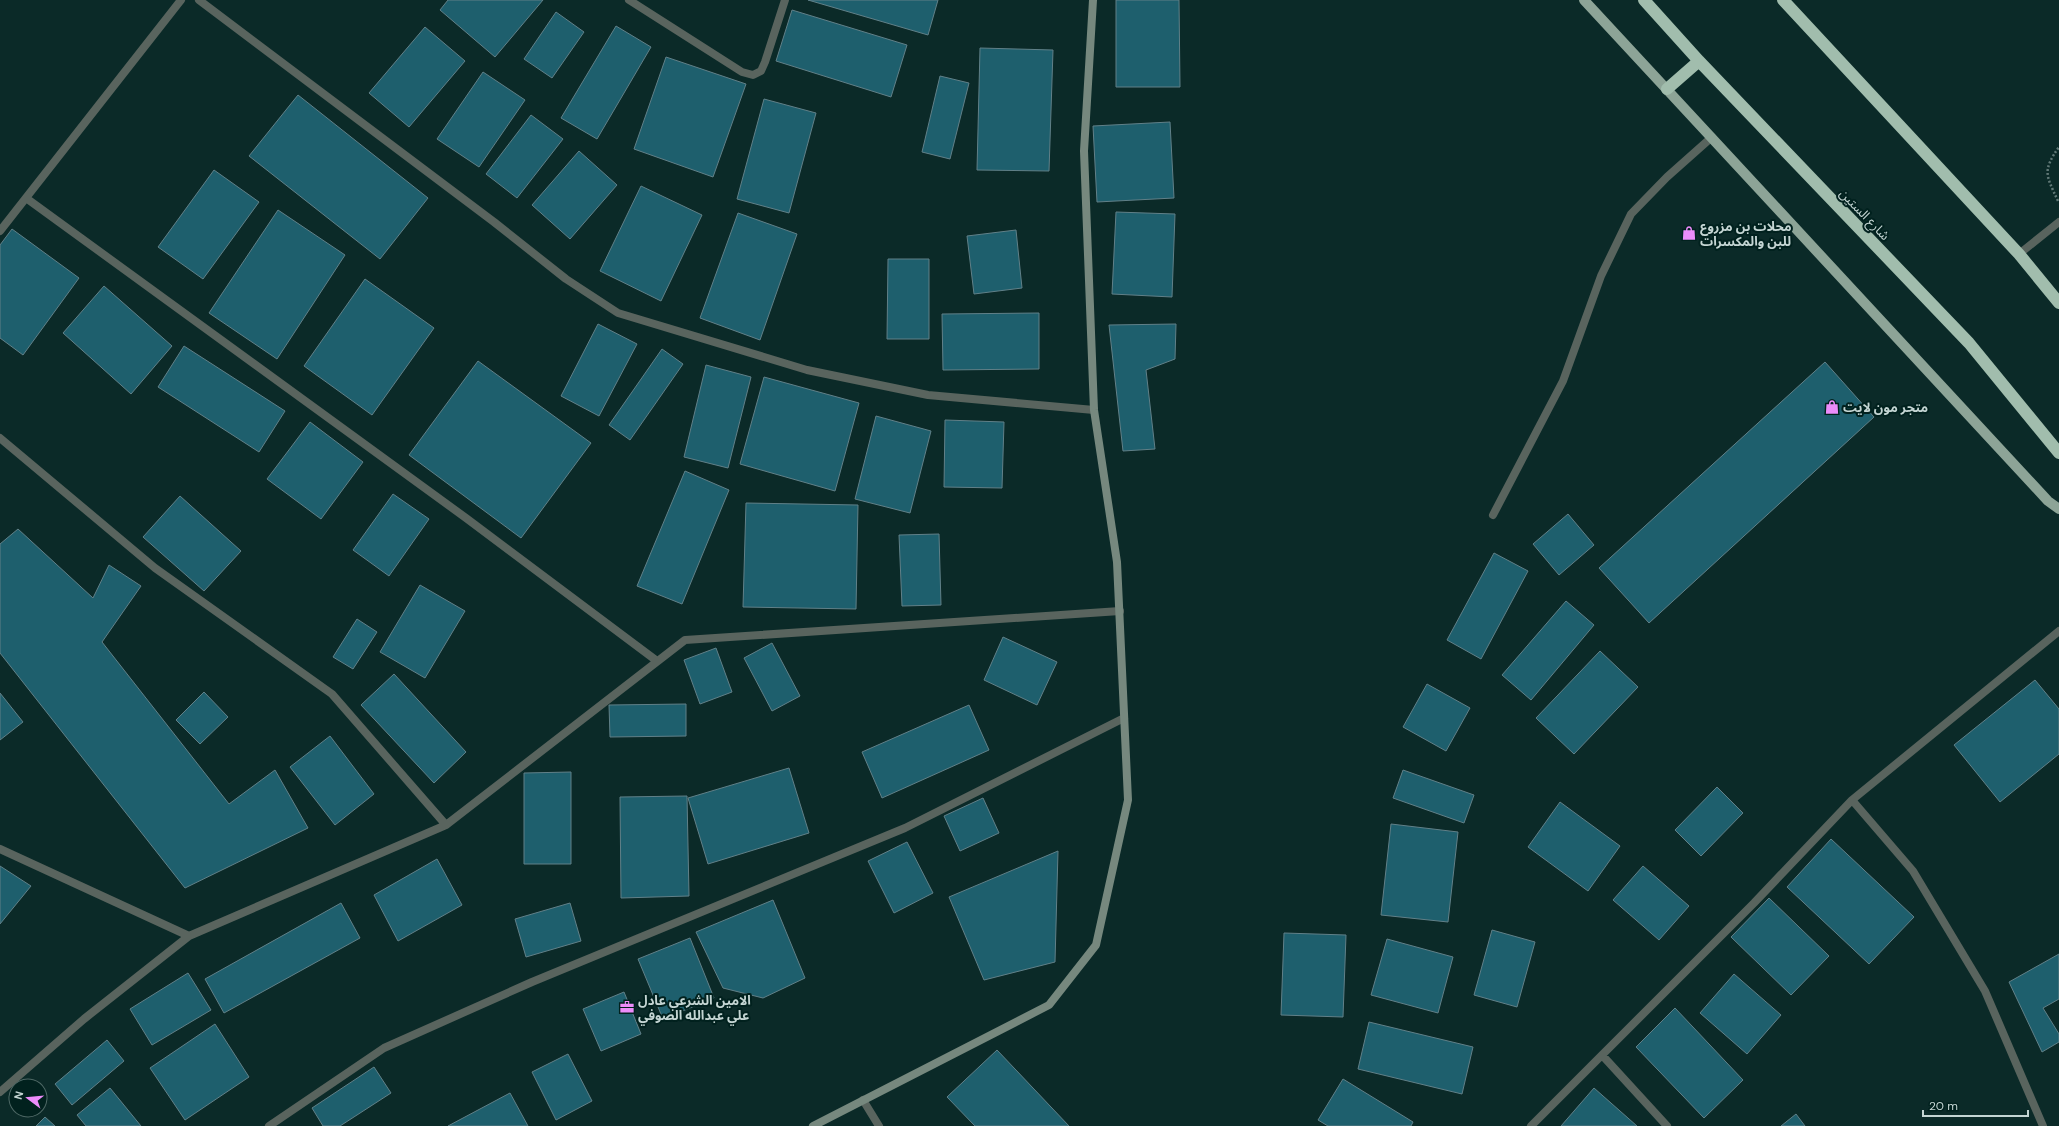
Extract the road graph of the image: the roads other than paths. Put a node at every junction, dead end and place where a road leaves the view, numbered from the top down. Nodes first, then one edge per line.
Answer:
1 (181, 0) edge
2 (199, 0) edge
3 (629, 0) edge
4 (785, 0) edge
5 (1093, 0) edge
6 (1584, 0) edge
7 (1644, 0) edge
8 (1782, 0) edge
9 (1699, 62) junction
10 (1667, 89) junction
11 (1712, 138) junction
12 (26, 198) junction
13 (2059, 222) edge
14 (0, 231) edge
15 (2019, 254) junction
16 (2059, 303) edge
17 (1094, 410) junction
18 (0, 438) edge
19 (2059, 453) edge
20 (2059, 509) edge
21 (1493, 515) dead end
22 (1120, 611) junction
23 (2059, 631) edge
24 (657, 661) junction
25 (1124, 718) junction
26 (1852, 800) junction
27 (446, 825) junction
28 (0, 849) edge
29 (189, 936) junction
30 (1602, 1055) junction
31 (0, 1092) edge
32 (863, 1100) junction
33 (269, 1126) edge
34 (813, 1126) edge
35 (879, 1126) edge
36 (1532, 1126) edge
37 (1667, 1126) edge
38 (2043, 1126) edge

1 - 12 street
2 - 17 street
3 - 4 street
5 - 17 street
6 - 10 main road
7 - 9 highway, شارع الستين
8 - 15 highway
9 - 10 highway
9 - 19 highway, شارع الستين
10 - 11 main road
11 - 20 main road
11 - 21 street
12 - 14 street
12 - 24 street
13 - 15 street
15 - 16 highway
17 - 22 street
18 - 27 street
22 - 24 street
22 - 25 street
23 - 26 street
24 - 27 street
25 - 32 street
25 - 33 street
26 - 30 street
26 - 38 street
27 - 29 street
28 - 29 street
29 - 31 street
30 - 36 street
30 - 37 street
32 - 34 street
32 - 35 street

